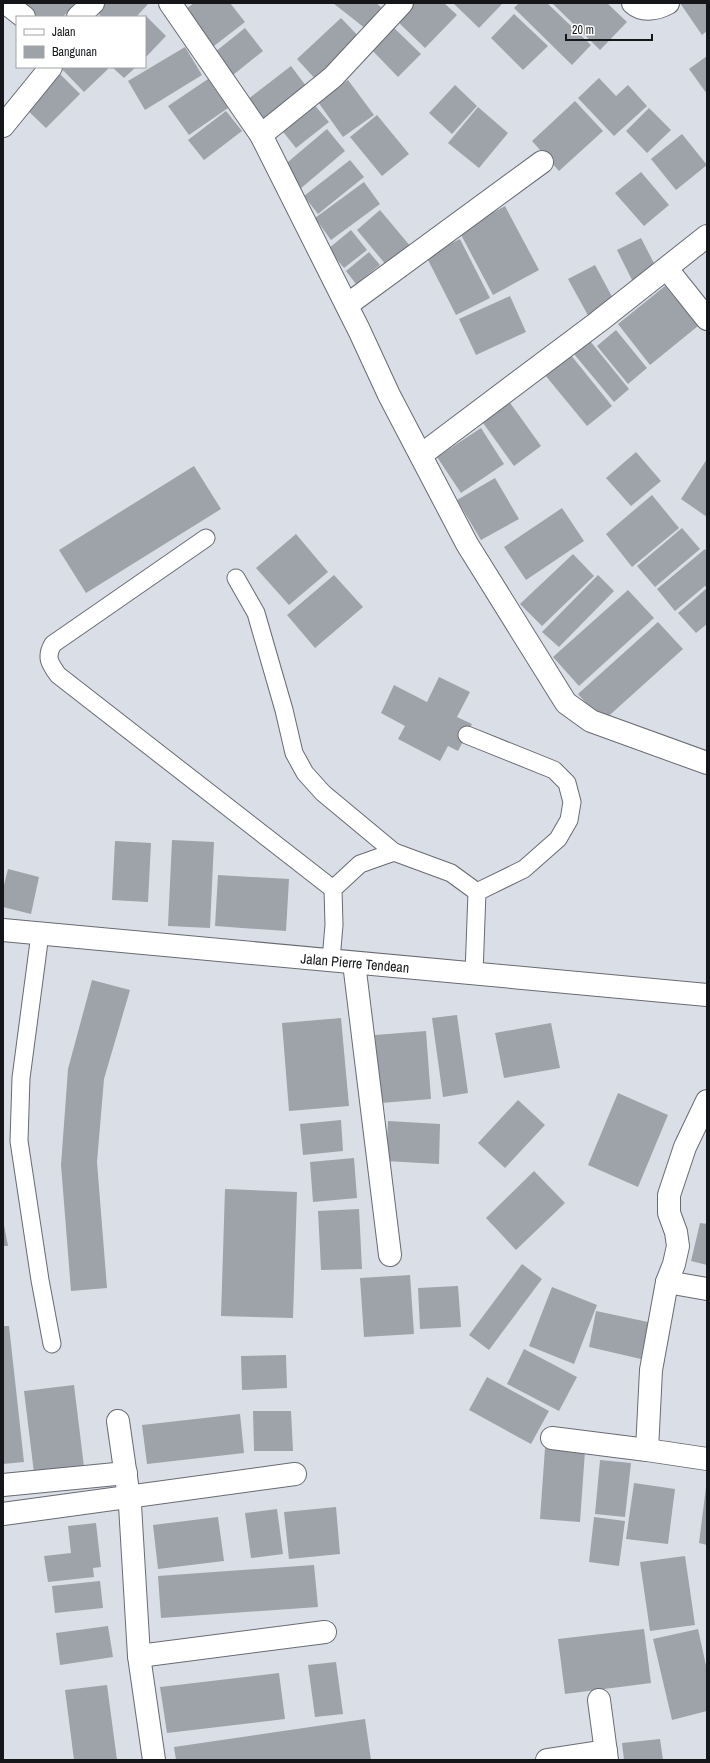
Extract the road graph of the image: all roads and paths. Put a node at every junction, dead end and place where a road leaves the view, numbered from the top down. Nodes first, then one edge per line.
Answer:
1 (6, 3) edge
2 (93, 3) edge
3 (170, 3) edge
4 (402, 3) edge
5 (633, 3) edge
6 (668, 3) edge
7 (23, 16) edge
8 (79, 16) edge
9 (50, 68) edge
10 (3, 126) edge
11 (261, 135) junction
12 (542, 162) dead end
13 (707, 236) edge
14 (667, 268) junction
15 (347, 305) junction
16 (707, 319) edge
17 (421, 455) junction
18 (206, 538) dead end
19 (236, 578) dead end
20 (467, 735) dead end
21 (707, 763) edge
22 (394, 852) junction
23 (333, 889) junction
24 (477, 892) junction
25 (3, 930) edge
26 (40, 934) junction
27 (331, 960) junction
28 (354, 963) junction
29 (474, 974) junction
30 (707, 995) edge
31 (707, 1101) edge
32 (390, 1255) dead end
33 (667, 1282) junction
34 (707, 1289) edge
35 (52, 1344) dead end
36 (118, 1421) dead end
37 (552, 1438) dead end
38 (647, 1450) junction
39 (707, 1459) edge
40 (126, 1473) junction
41 (295, 1474) dead end
42 (3, 1485) edge
43 (128, 1497) junction
44 (3, 1514) edge
45 (325, 1632) dead end
46 (139, 1656) junction
47 (598, 1700) dead end
48 (607, 1755) edge
49 (154, 1760) edge
50 (547, 1760) edge

1 - 7 street
2 - 8 street
3 - 11 street
4 - 11 street
5 - 6 street
9 - 10 street
11 - 15 street
12 - 15 street
13 - 14 street
14 - 16 street
14 - 17 street
15 - 17 street
17 - 21 street
18 - 23 lane
19 - 22 lane
20 - 24 lane
22 - 23 lane
22 - 24 lane
23 - 27 lane
24 - 29 lane
25 - 26 street, Jalan Pierre Tendean
26 - 27 street, Jalan Pierre Tendean
26 - 35 lane
27 - 28 street, Jalan Pierre Tendean
28 - 29 street, Jalan Pierre Tendean
28 - 32 street
29 - 30 street, Jalan Pierre Tendean
31 - 33 street
33 - 34 street
33 - 38 street
36 - 40 street
37 - 38 street
38 - 39 street
40 - 42 street
40 - 43 street
41 - 43 street
43 - 44 street
43 - 46 street
45 - 46 street
46 - 49 street
47 - 48 street
48 - 50 street

